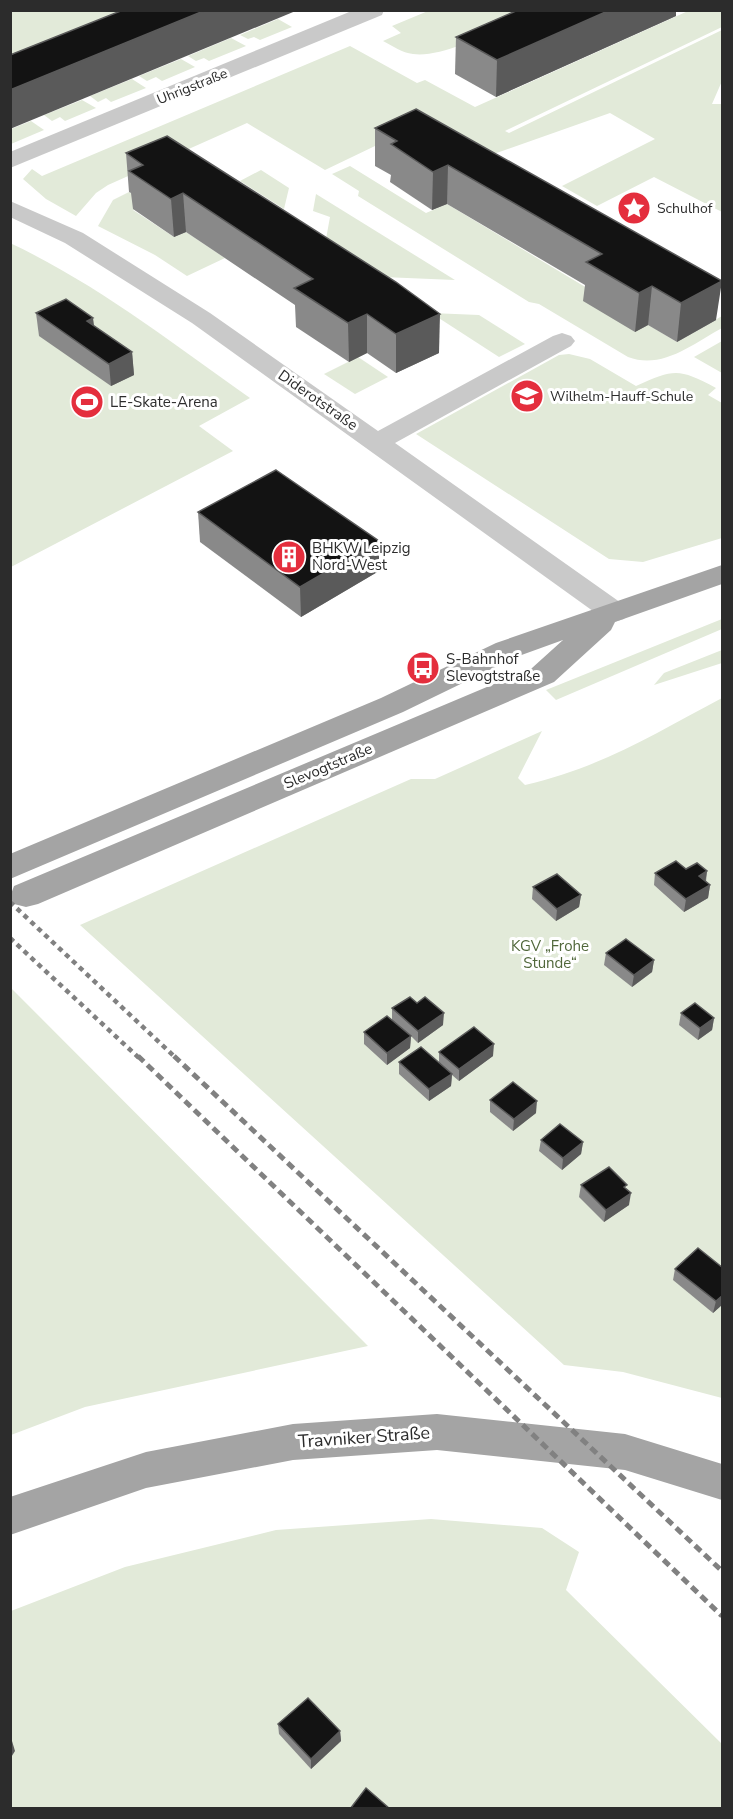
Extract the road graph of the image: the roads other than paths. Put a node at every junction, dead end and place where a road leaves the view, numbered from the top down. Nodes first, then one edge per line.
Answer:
1 (374, 10) edge
2 (10, 161) edge
3 (10, 208) edge
4 (562, 341) dead end
5 (378, 442) junction
6 (723, 574) edge
7 (614, 612) junction
8 (10, 867) edge
9 (26, 895) dead end
10 (723, 1482) edge
11 (10, 1516) edge

1 - 2 street, Uhrigstraße
3 - 5 street, Diderotstraße
4 - 5 street
5 - 7 street, Diderotstraße
6 - 7 main road, Slevogtstraße
7 - 8 main road, Slevogtstraße
7 - 9 main road, Slevogtstraße
10 - 11 main road, Travniker Straße

